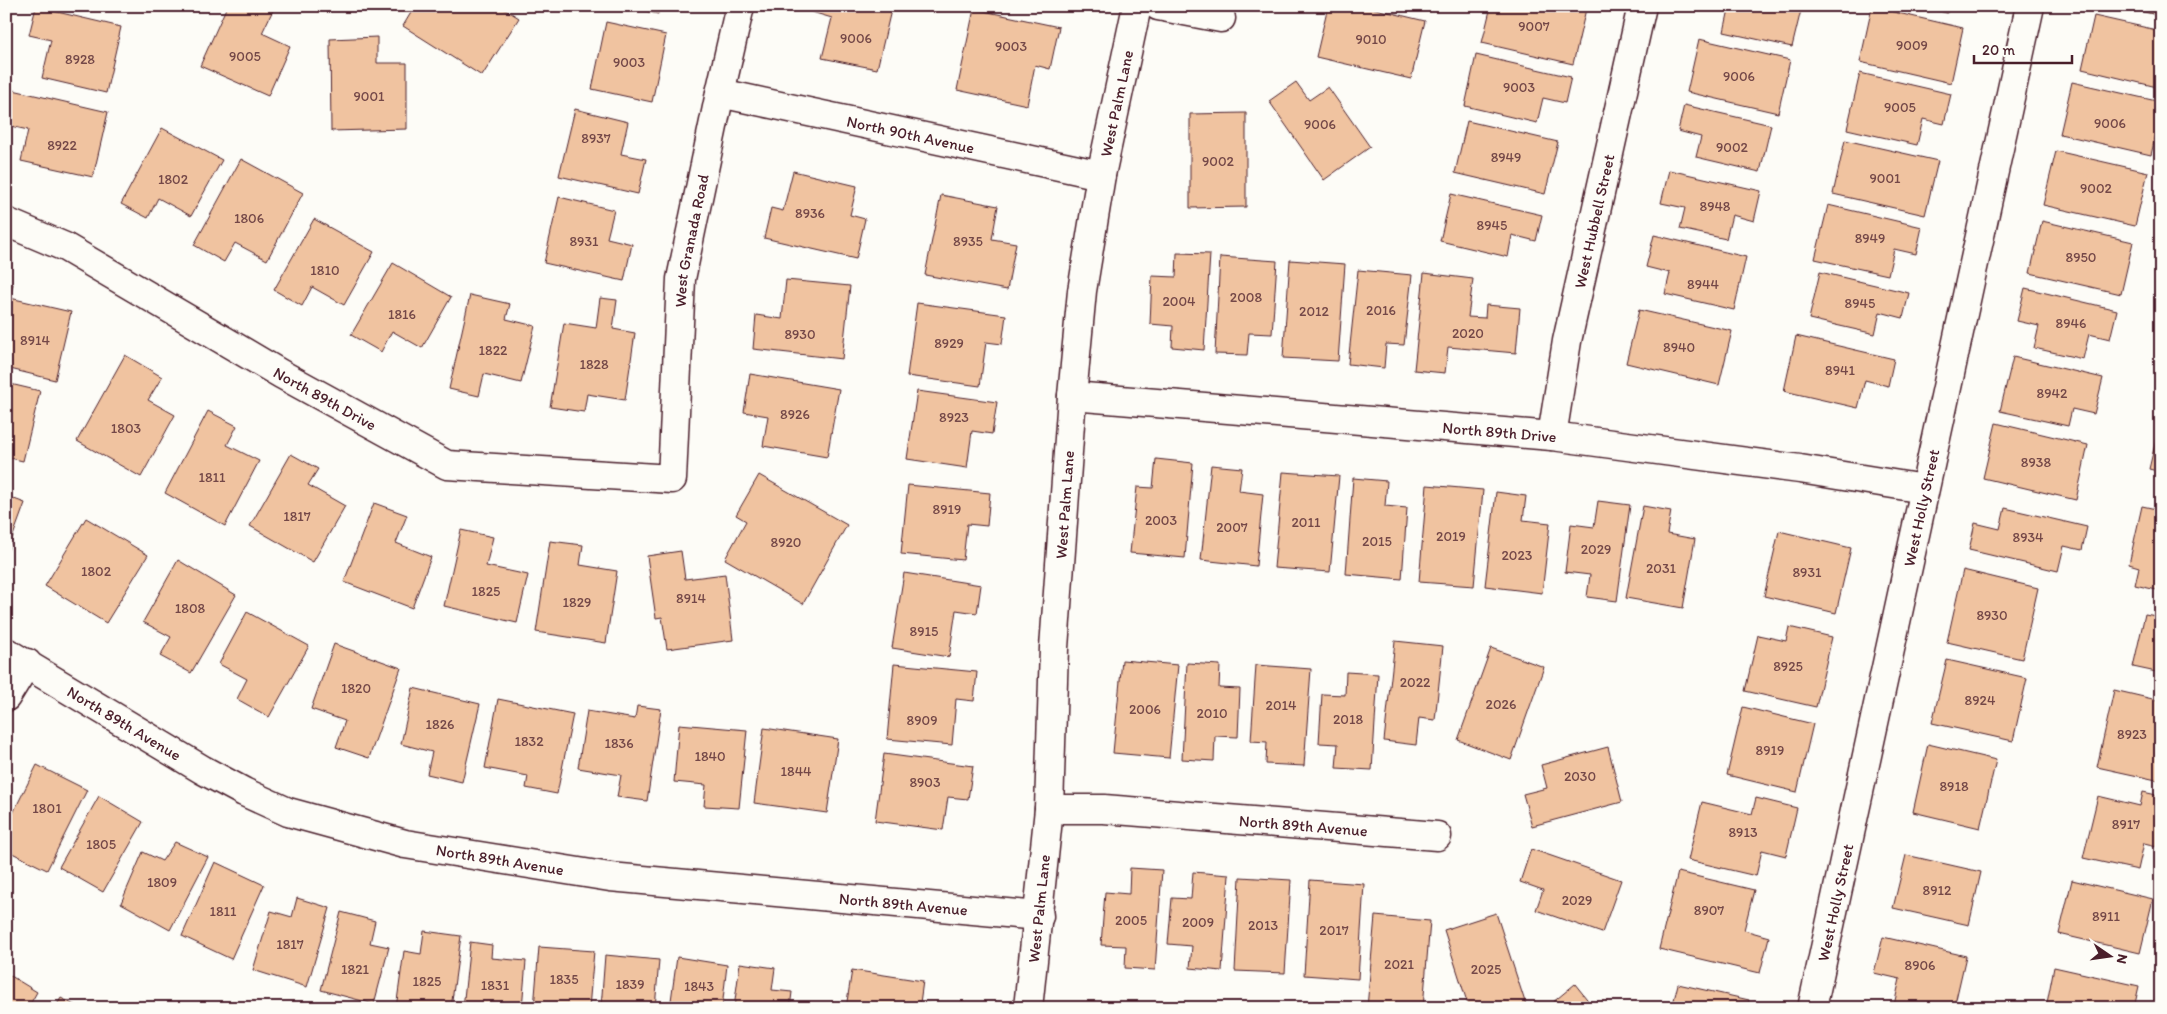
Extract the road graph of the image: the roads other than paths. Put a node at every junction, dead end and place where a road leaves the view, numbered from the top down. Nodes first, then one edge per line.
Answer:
1 (740, 6) edge
2 (1137, 6) edge
3 (1158, 6) edge
4 (1642, 6) edge
5 (2030, 6) edge
6 (1221, 18) dead end
7 (720, 93) junction
8 (1101, 175) junction
9 (6, 222) edge
10 (1072, 396) junction
11 (1552, 436) junction
12 (672, 479) joint
13 (1924, 489) junction
14 (16, 658) edge
15 (6, 697) edge
16 (1049, 809) junction
17 (1437, 836) dead end
18 (1039, 916) junction
19 (1028, 1008) edge
20 (1812, 1008) edge

1 - 7 street, West Granada Road
2 - 8 street, West Palm Lane
3 - 6 street
4 - 11 street, West Hubbell Street
5 - 13 street, West Holly Street
7 - 8 street, North 90th Avenue
7 - 12 street, West Granada Road
8 - 10 street, West Palm Lane
9 - 12 street, North 89th Drive
10 - 11 street, North 89th Drive
10 - 16 street, West Palm Lane
11 - 13 street, North 89th Drive
13 - 20 street, West Holly Street
14 - 15 street
14 - 18 street, North 89th Avenue
16 - 17 street, North 89th Avenue
16 - 18 street, West Palm Lane
18 - 19 street, West Palm Lane

